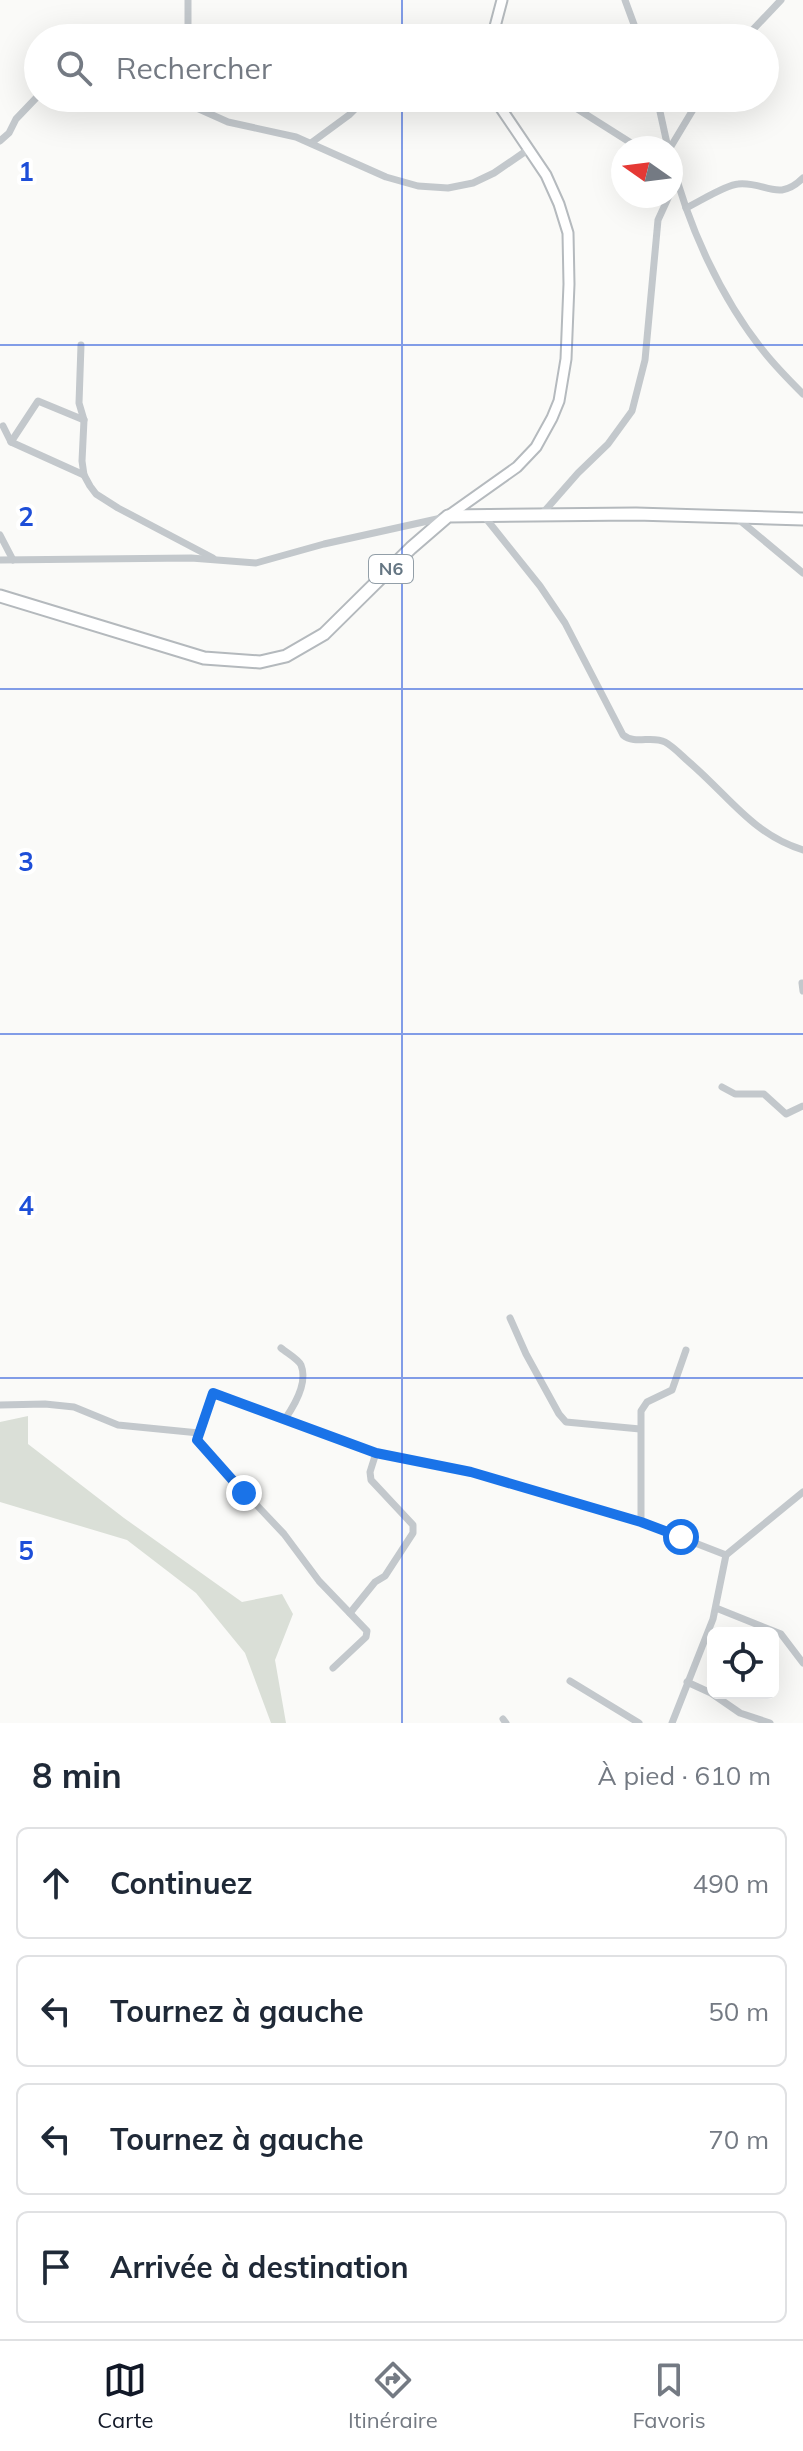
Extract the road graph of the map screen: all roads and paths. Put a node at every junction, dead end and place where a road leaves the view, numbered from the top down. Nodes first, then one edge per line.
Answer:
1 (188, 0) edge
2 (502, 0) edge
3 (625, 0) edge
4 (781, 0) edge
5 (188, 24) edge
6 (496, 24) edge
7 (634, 24) edge
8 (758, 24) edge
9 (24, 111) edge
10 (209, 112) edge
11 (352, 112) edge
12 (504, 112) edge
13 (582, 112) edge
14 (660, 112) edge
15 (691, 112) edge
16 (620, 136) edge
17 (666, 136) edge
18 (676, 136) edge
19 (0, 141) edge
20 (311, 143) junction
21 (529, 149) junction
22 (803, 178) edge
23 (683, 198) edge
24 (664, 208) edge
25 (686, 208) junction
26 (81, 345) dead end
27 (803, 394) edge
28 (84, 420) junction
29 (3, 426) dead end
30 (11, 442) junction
31 (84, 475) junction
32 (542, 514) junction
33 (483, 515) junction
34 (448, 516) junction
35 (735, 517) junction
36 (803, 519) edge
37 (0, 535) edge
38 (215, 559) junction
39 (0, 560) edge
40 (13, 560) junction
41 (803, 573) edge
42 (0, 596) edge
43 (803, 850) edge
44 (802, 983) edge
45 (803, 991) edge
46 (722, 1087) dead end
47 (802, 1107) edge
48 (510, 1318) dead end
49 (281, 1348) dead end
50 (686, 1350) dead end
51 (0, 1405) edge
52 (285, 1419) junction
53 (640, 1429) junction
54 (199, 1433) junction
55 (376, 1453) junction
56 (803, 1492) edge
57 (641, 1522) junction
58 (726, 1555) junction
59 (716, 1608) junction
60 (350, 1613) junction
61 (803, 1663) edge
62 (333, 1668) dead end
63 (570, 1681) dead end
64 (687, 1682) junction
65 (639, 1723) edge
66 (672, 1723) edge
67 (770, 1723) edge

1 - 5 street
2 - 6 main road
3 - 7 street
4 - 8 street
9 - 19 street
10 - 20 street
11 - 20 street
12 - 21 main road
13 - 16 street
14 - 17 street
15 - 18 street
20 - 21 street
21 - 34 main road
22 - 25 street
23 - 25 street
24 - 32 street
25 - 27 street
26 - 28 street
28 - 30 street
28 - 31 street
29 - 30 street
30 - 31 street
31 - 38 street
32 - 33 highway
32 - 35 highway
33 - 34 highway
33 - 43 street
34 - 38 street
34 - 42 highway, N6
35 - 36 highway
35 - 41 street
37 - 40 street
38 - 40 street
39 - 40 street
44 - 45 street
46 - 47 street
48 - 53 street
49 - 52 street
50 - 53 street
51 - 54 street
52 - 54 street
52 - 55 street
53 - 57 street
54 - 60 street
55 - 57 street
55 - 60 street
56 - 58 street
57 - 58 street
58 - 59 street
59 - 61 street
59 - 64 street
60 - 62 street
63 - 65 street
64 - 66 street
64 - 67 street

